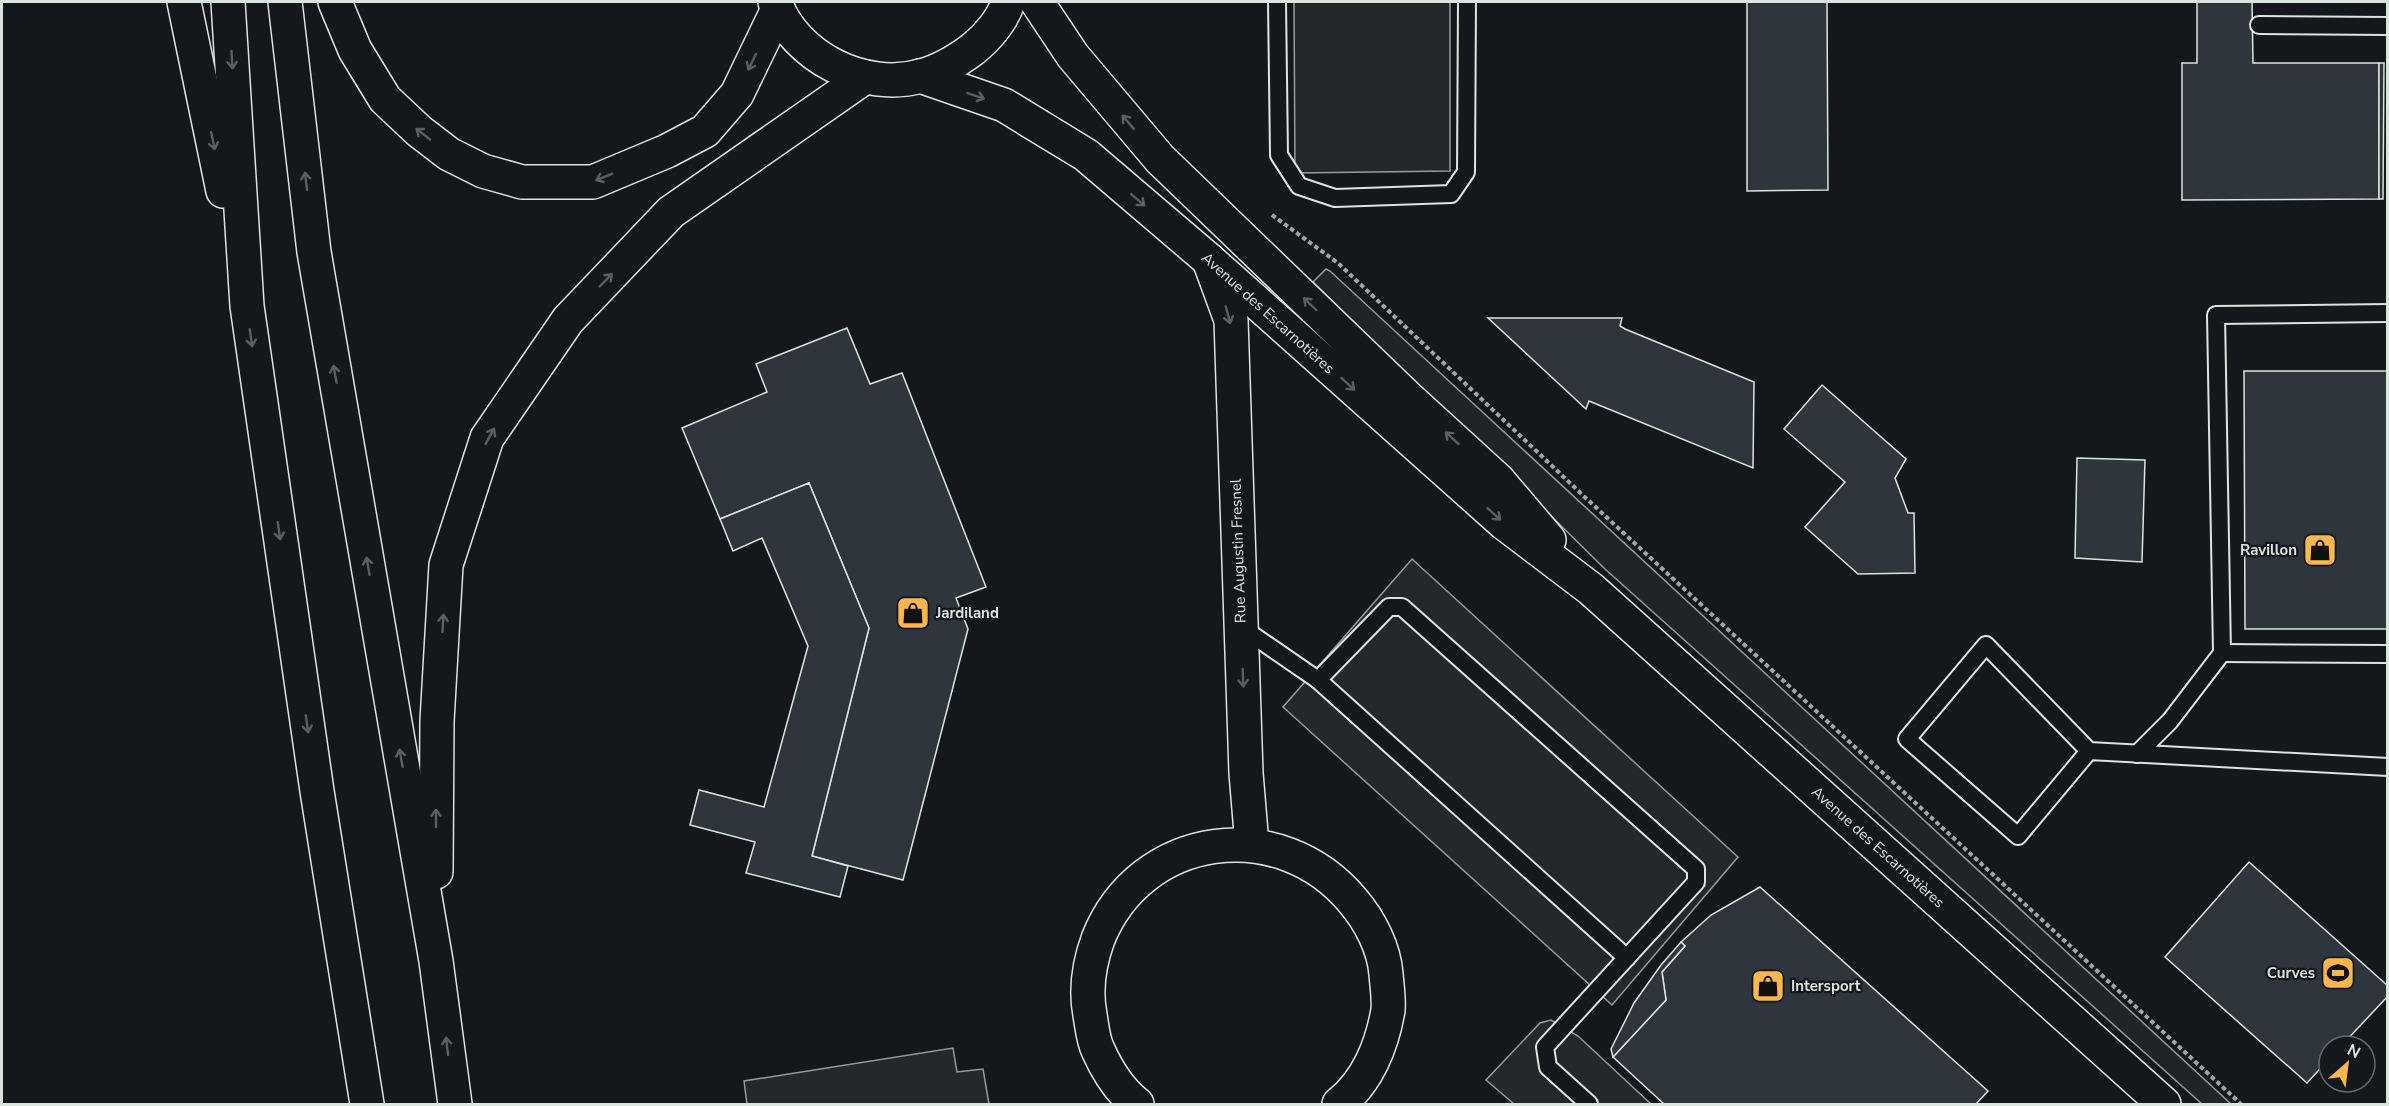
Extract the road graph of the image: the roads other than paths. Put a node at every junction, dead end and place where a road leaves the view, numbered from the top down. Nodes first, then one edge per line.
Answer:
1 (184, 2) edge
2 (228, 2) edge
3 (285, 2) edge
4 (334, 2) edge
5 (1008, 2) edge
6 (1037, 2) edge
7 (1277, 2) edge
8 (1467, 2) edge
9 (776, 5) edge
10 (2259, 25) dead end
11 (2388, 26) edge
12 (920, 76) junction
13 (865, 77) junction
14 (1209, 260) junction
15 (246, 306) junction
16 (2388, 313) edge
17 (1591, 589) junction
18 (1241, 627) junction
19 (2222, 653) junction
20 (2388, 654) edge
21 (1318, 680) junction
22 (2089, 752) junction
23 (2137, 754) junction
24 (2388, 766) edge
25 (1252, 845) junction
26 (1627, 958) junction
27 (436, 961) junction
28 (1352, 1101) edge
29 (367, 1104) edge
30 (455, 1104) edge
31 (1137, 1104) edge
32 (1589, 1104) edge
33 (2164, 1104) edge

1 -> 15 main road
2 -> 15 main road
27 -> 3 main road
9 -> 4 main road
5 - 12 main road
17 -> 6 main road, Avenue des Escarnotières
7 - 8 lane
9 - 13 main road
10 - 11 lane
12 - 13 main road
12 -> 14 main road, Avenue des Escarnotières
27 -> 13 main road
14 -> 17 main road, Avenue des Escarnotières
14 -> 18 main road, Rue Augustin Fresnel
15 -> 29 main road
16 - 19 lane
17 - 33 main road, Avenue des Escarnotières
18 - 21 lane
18 -> 25 main road, Rue Augustin Fresnel
19 - 20 lane
19 - 23 lane
21 - 26 lane
21 - 26 lane
22 - 22 lane
22 - 23 lane
23 - 24 lane
25 - 28 main road
25 - 31 main road
26 - 32 lane
30 -> 27 main road

